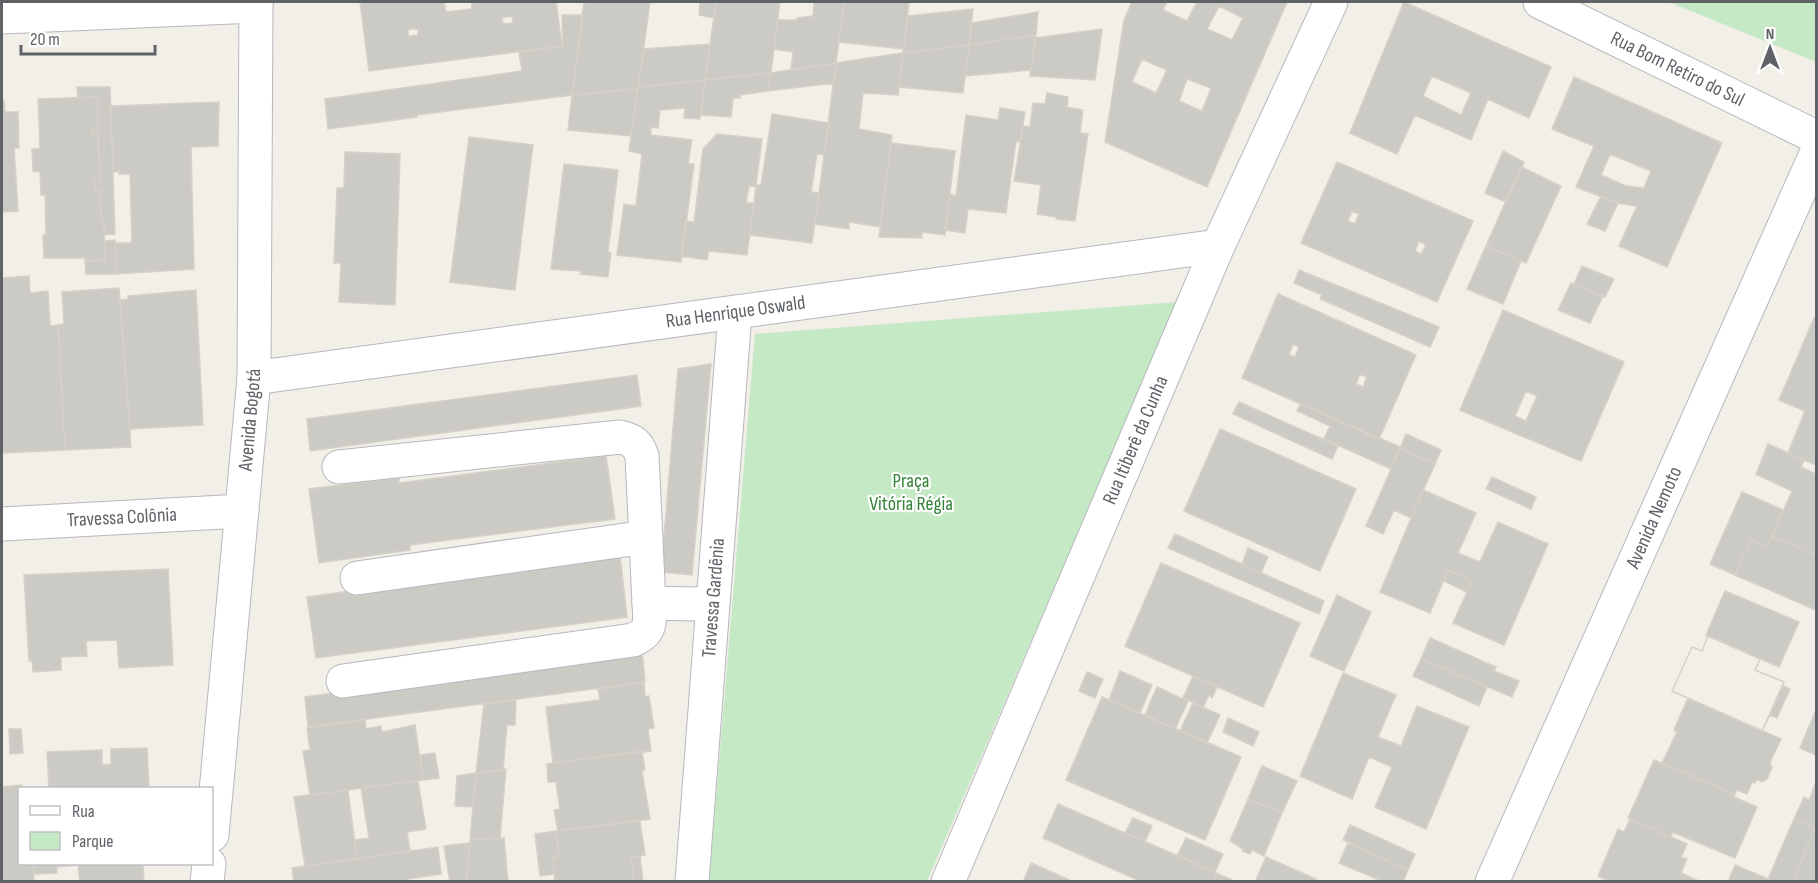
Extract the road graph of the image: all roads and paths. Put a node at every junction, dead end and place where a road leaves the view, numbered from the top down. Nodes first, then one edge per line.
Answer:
1 (1330, 2) edge
2 (1540, 2) edge
3 (256, 4) edge
4 (2, 16) edge
5 (1816, 136) edge
6 (1816, 154) edge
7 (1218, 246) junction
8 (735, 314) junction
9 (254, 378) junction
10 (339, 467) dead end
11 (242, 511) junction
12 (2, 524) edge
13 (646, 537) junction
14 (357, 578) dead end
15 (713, 602) junction
16 (649, 603) junction
17 (343, 681) dead end
18 (213, 824) edge
19 (209, 865) edge
20 (207, 882) edge
21 (692, 882) edge
22 (948, 882) edge
23 (1492, 882) edge

1 - 7 street, Rua Itiberê da Cunha
2 - 5 street, Rua Bom Retiro do Sul
3 - 4 street
3 - 9 street, Avenida Bogotá
6 - 23 street, Avenida Nemoto
7 - 8 street, Rua Henrique Oswald
7 - 22 street, Rua Itiberê da Cunha
8 - 9 street, Rua Henrique Oswald
8 - 15 street, Travessa Gardênia
9 - 11 street, Avenida Bogotá
10 - 13 street
11 - 12 street, Travessa Colônia
11 - 18 street, Avenida Bogotá
13 - 14 street
13 - 16 street
15 - 16 street
15 - 21 street, Travessa Gardênia
16 - 17 street
19 - 20 street

